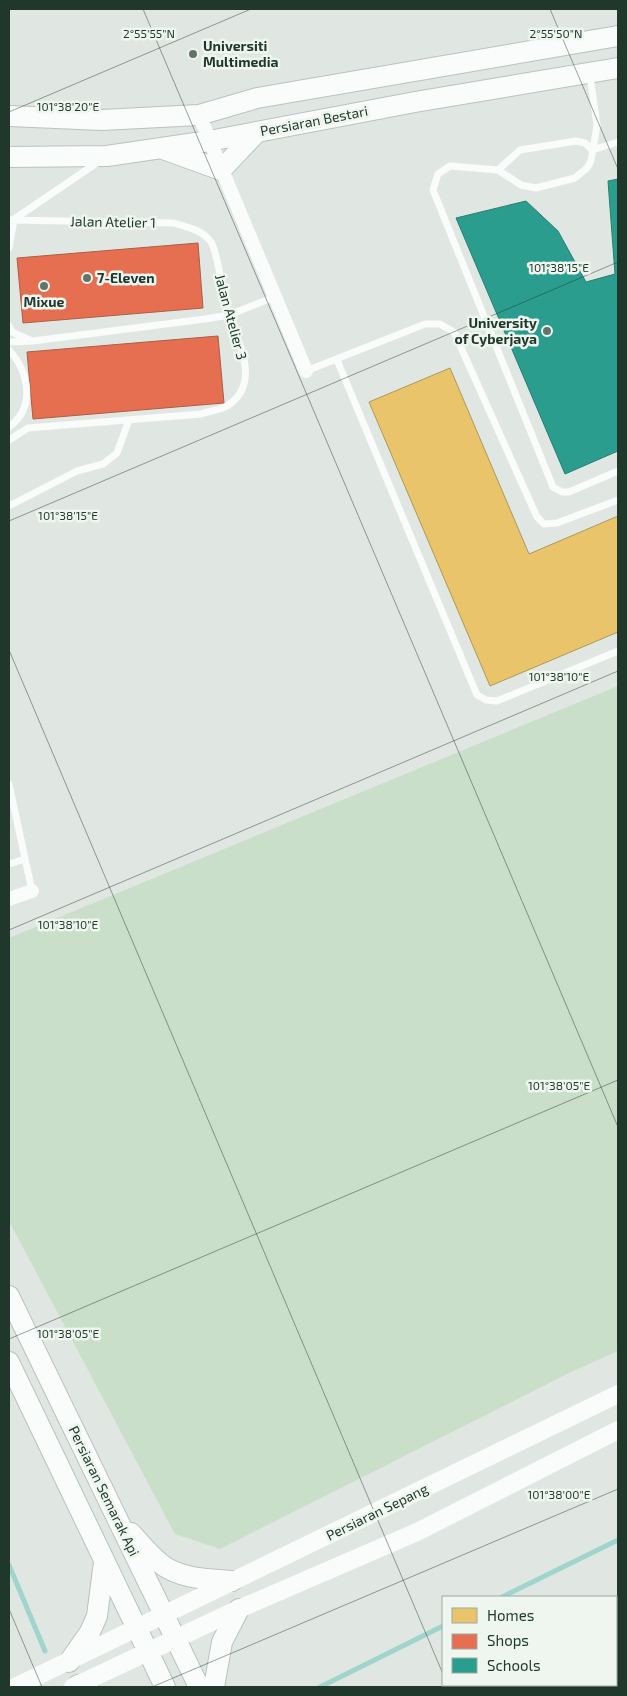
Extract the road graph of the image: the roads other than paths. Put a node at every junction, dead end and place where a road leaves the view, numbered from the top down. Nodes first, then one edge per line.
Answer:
1 (618, 36) edge
2 (618, 68) edge
3 (589, 73) junction
4 (257, 98) junction
5 (199, 115) junction
6 (9, 116) edge
7 (132, 118) junction
8 (257, 132) junction
9 (210, 141) junction
10 (618, 142) edge
11 (161, 148) junction
12 (592, 150) junction
13 (107, 156) junction
14 (9, 157) edge
15 (221, 170) junction
16 (498, 170) junction
17 (10, 219) edge
18 (211, 243) joint
19 (9, 248) edge
20 (274, 297) junction
21 (229, 315) junction
22 (9, 326) edge
23 (33, 341) junction
24 (9, 342) edge
25 (9, 350) edge
26 (337, 360) junction
27 (306, 371) joint
28 (129, 420) junction
29 (9, 427) edge
30 (9, 440) edge
31 (618, 471) edge
32 (618, 500) edge
33 (9, 506) edge
34 (618, 651) edge
35 (9, 784) edge
36 (25, 859) junction
37 (9, 864) edge
38 (32, 891) joint
39 (9, 898) edge
40 (9, 1296) edge
41 (9, 1362) edge
42 (618, 1394) edge
43 (618, 1430) edge
44 (119, 1521) junction
45 (104, 1562) junction
46 (232, 1581) junction
47 (239, 1609) junction
48 (163, 1614) junction
49 (136, 1628) junction
50 (176, 1639) junction
51 (148, 1652) junction
52 (69, 1662) junction
53 (80, 1686) edge
54 (15, 1687) edge
55 (165, 1687) edge
56 (199, 1687) edge
57 (214, 1687) edge

1 - 4 main road
2 - 3 main road, Persiaran Bestari
3 - 8 main road, Persiaran Bestari
3 - 12 lane
4 - 5 main road
4 - 7 main road
5 - 7 main road
5 - 9 street
6 - 7 main road
8 - 9 main road, Persiaran Bestari
8 - 15 main road
9 - 11 main road, Persiaran Bestari
9 - 15 street
10 - 12 lane
11 - 13 main road, Persiaran Bestari
11 - 15 main road
12 - 16 lane
12 - 16 lane
13 - 14 main road, Persiaran Bestari
13 - 17 lane
15 - 20 street
16 - 31 lane
17 - 18 lane, Jalan Atelier 1
17 - 19 lane
18 - 21 lane, Jalan Atelier 3
20 - 21 lane
20 - 27 street
21 - 23 lane
21 - 28 lane, Jalan Atelier 3
22 - 23 lane
23 - 24 lane
25 - 29 lane
26 - 27 lane
26 - 32 lane
26 - 34 lane
28 - 30 lane, Jalan Atelier 3
28 - 33 lane
35 - 36 lane
36 - 37 lane
36 - 38 lane
38 - 39 street
40 - 44 main road, Persiaran Semarak Api
41 - 45 main road
42 - 46 street, Persiaran Sepang
43 - 47 street
44 - 46 main road
44 - 48 main road, Persiaran Semarak Api
45 - 49 main road
45 - 52 main road
46 - 48 street, Persiaran Sepang
47 - 50 street
47 - 57 main road
48 - 49 street, Persiaran Sepang
48 - 50 main road, Persiaran Semarak Api
49 - 51 main road
49 - 52 street, Persiaran Sepang
50 - 51 street
50 - 56 main road, Persiaran Semarak Api
51 - 53 street
51 - 55 main road
52 - 54 street, Persiaran Sepang

